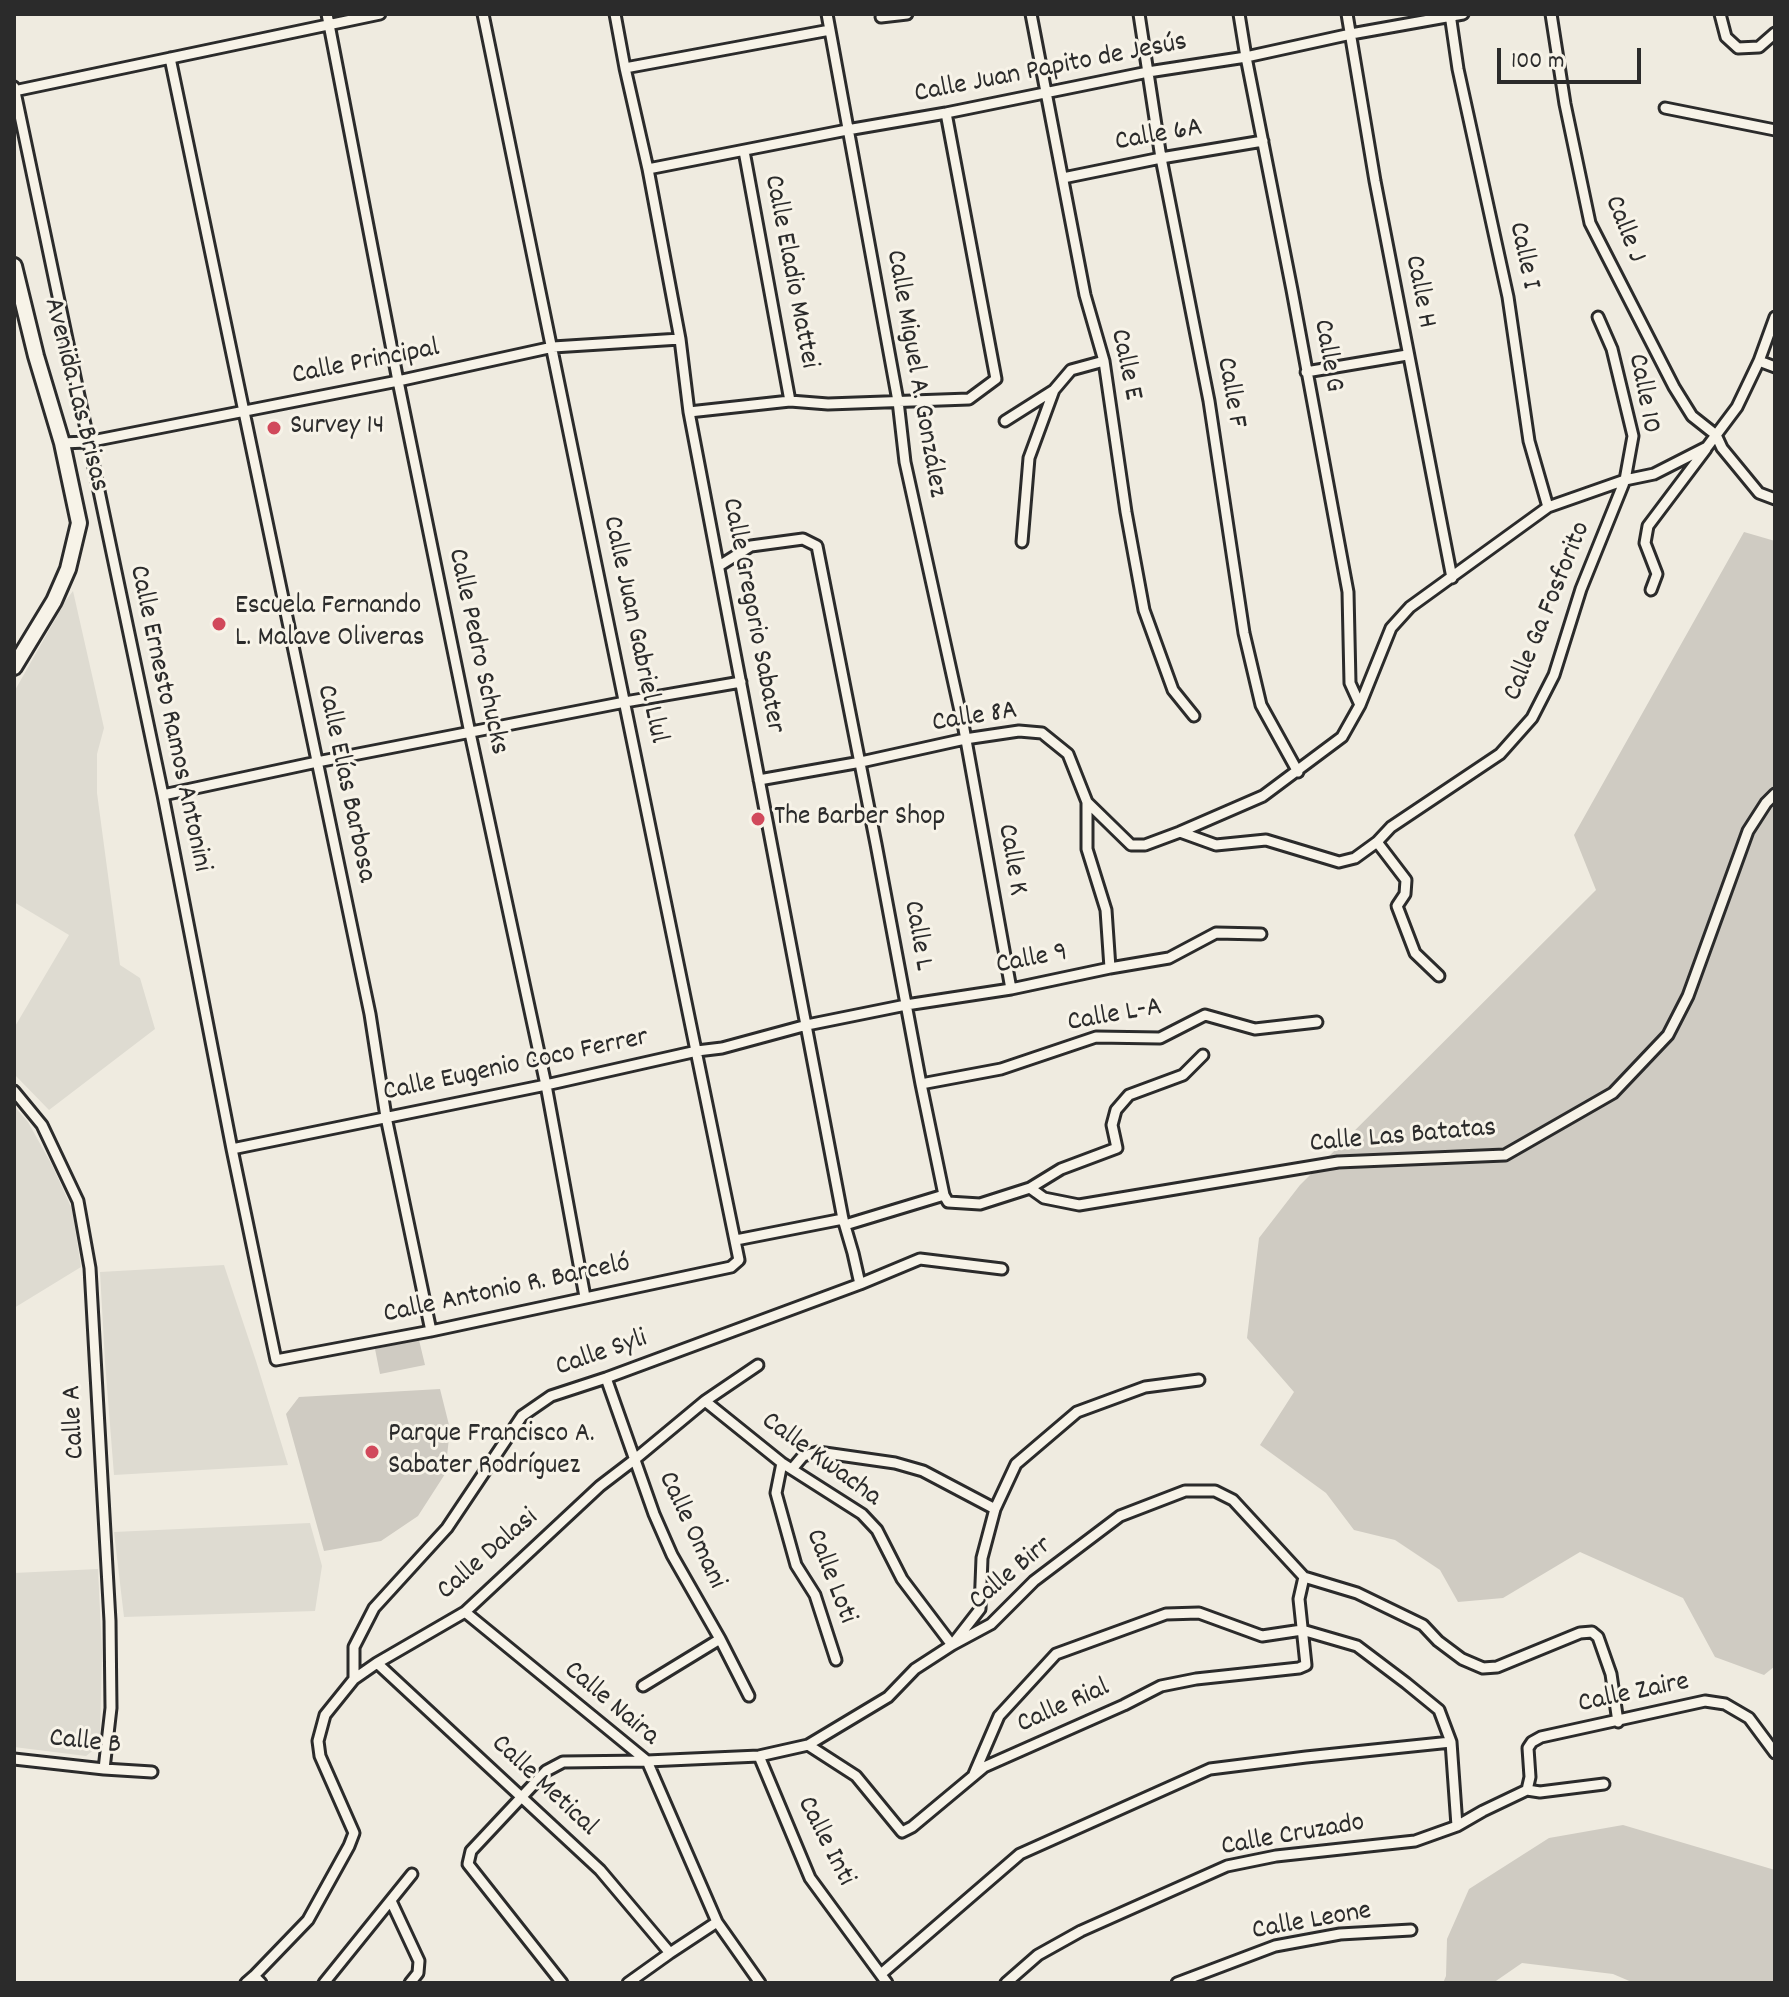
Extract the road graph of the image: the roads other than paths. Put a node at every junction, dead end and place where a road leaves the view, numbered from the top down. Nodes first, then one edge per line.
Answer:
1 (380, 14) edge
2 (483, 14) edge
3 (615, 14) edge
4 (827, 14) edge
5 (907, 14) edge
6 (1031, 14) edge
7 (1139, 14) edge
8 (1239, 14) edge
9 (1347, 14) edge
10 (1463, 14) edge
11 (1551, 14) edge
12 (1720, 14) edge
13 (1450, 15) edge
14 (881, 17) dead end
15 (328, 19) edge
16 (830, 30) junction
17 (1775, 33) edge
18 (1351, 34) junction
19 (1246, 57) junction
20 (170, 58) junction
21 (625, 68) junction
22 (1148, 72) junction
23 (14, 89) edge
24 (1047, 93) junction
25 (1665, 108) dead end
26 (946, 113) junction
27 (847, 130) junction
28 (1775, 130) edge
29 (1263, 141) junction
30 (744, 151) junction
31 (1161, 158) junction
32 (648, 169) junction
33 (1063, 178) junction
34 (14, 266) edge
35 (1598, 317) dead end
36 (1775, 317) edge
37 (680, 339) junction
38 (553, 347) junction
39 (1407, 355) junction
40 (1104, 361) junction
41 (1759, 361) junction
42 (1775, 367) edge
43 (1306, 372) junction
44 (398, 381) junction
45 (1054, 390) junction
46 (790, 401) junction
47 (898, 401) junction
48 (242, 411) junction
49 (689, 412) junction
50 (1005, 421) dead end
51 (1716, 435) junction
52 (87, 442) junction
53 (62, 443) junction
54 (1707, 447) junction
55 (1625, 480) junction
56 (1775, 499) edge
57 (1548, 507) junction
58 (1022, 542) dead end
59 (719, 566) junction
60 (1452, 578) junction
61 (1651, 590) dead end
62 (28, 645) junction
63 (14, 654) edge
64 (14, 667) edge
65 (741, 682) junction
66 (625, 702) junction
67 (1360, 705) junction
68 (1194, 716) dead end
69 (470, 733) junction
70 (965, 739) junction
71 (317, 762) junction
72 (861, 762) junction
73 (1298, 772) junction
74 (759, 780) junction
75 (1775, 794) edge
76 (163, 795) junction
77 (1087, 802) junction
78 (1180, 832) junction
79 (1377, 842) junction
80 (1261, 934) dead end
81 (1110, 968) junction
82 (1439, 976) dead end
83 (1011, 989) junction
84 (906, 1005) junction
85 (1317, 1022) dead end
86 (807, 1025) junction
87 (697, 1051) junction
88 (1203, 1055) dead end
89 (921, 1084) junction
90 (546, 1085) junction
91 (14, 1091) edge
92 (386, 1117) junction
93 (232, 1149) junction
94 (1030, 1188) junction
95 (944, 1195) junction
96 (844, 1222) junction
97 (736, 1240) junction
98 (738, 1255) joint
99 (1002, 1269) dead end
100 (860, 1284) junction
101 (585, 1297) junction
102 (431, 1331) junction
103 (276, 1360) joint
104 (758, 1365) dead end
105 (606, 1378) junction
106 (1199, 1380) dead end
107 (705, 1401) junction
108 (634, 1460) junction
109 (782, 1463) junction
110 (792, 1469) junction
111 (995, 1509) junction
112 (1304, 1577) junction
113 (465, 1612) junction
114 (1302, 1630) junction
115 (720, 1639) junction
116 (952, 1645) junction
117 (836, 1660) dead end
118 (377, 1663) junction
119 (354, 1679) junction
120 (643, 1686) dead end
121 (749, 1696) dead end
122 (1618, 1722) junction
123 (1451, 1742) junction
124 (808, 1745) junction
125 (1775, 1753) edge
126 (759, 1756) junction
127 (14, 1759) edge
128 (647, 1761) junction
129 (104, 1769) junction
130 (152, 1772) dead end
131 (974, 1774) junction
132 (1604, 1784) dead end
133 (1527, 1790) junction
134 (522, 1797) junction
135 (1457, 1826) junction
136 (412, 1874) dead end
137 (391, 1901) junction
138 (717, 1922) junction
139 (1411, 1930) dead end
140 (670, 1953) junction
141 (1205, 1973) junction
142 (884, 1979) edge
143 (254, 1981) edge
144 (324, 1983) edge
145 (410, 1983) edge
146 (562, 1983) edge
147 (628, 1983) edge
148 (760, 1983) edge
149 (1006, 1983) edge
150 (1177, 1983) edge
151 (1209, 1983) edge

1 - 15 street
2 - 38 street, Calle Juan Gabriel Llul
3 - 21 street, Calle Gregorio Sabater
4 - 16 street, Calle Miguel A. González
5 - 14 street
6 - 24 street, Calle E
7 - 22 street, Calle F
8 - 19 street, Calle G
9 - 18 street, Calle H
10 - 13 street, Calle Juan Papito de Jesús
11 - 51 street, Calle J
12 - 17 street
13 - 18 street, Calle Juan Papito de Jesús
13 - 57 street, Calle I
15 - 20 street
15 - 44 street, Calle Pedro Schucks
16 - 21 street
16 - 27 street, Calle Miguel A. González
18 - 19 street, Calle Juan Papito de Jesús
18 - 39 street, Calle H
19 - 22 street, Calle Juan Papito de Jesús
19 - 29 street, Calle G
20 - 23 street
20 - 48 street, Calle Elías Barbosa
21 - 32 street, Calle Gregorio Sabater
22 - 24 street, Calle Juan Papito de Jesús
22 - 31 street, Calle F
23 - 52 street, Calle Ernesto Ramos Antonini
24 - 26 street, Calle Juan Papito de Jesús
24 - 33 street, Calle E
25 - 28 street
26 - 27 street, Calle Juan Papito de Jesús
26 - 47 street
27 - 30 street, Calle Juan Papito de Jesús
27 - 47 street, Calle Miguel A. González
29 - 31 street, Calle 6A
29 - 43 street, Calle G
30 - 32 street, Calle Juan Papito de Jesús
30 - 46 street, Calle Eladio Mattei
31 - 33 street, Calle 6A
31 - 73 street, Calle F
32 - 37 street, Calle Gregorio Sabater
33 - 40 street, Calle E
34 - 53 street, Avenida Las Brisas
35 - 55 street, Calle 10
36 - 41 street
37 - 38 street, Calle Principal
37 - 49 street, Calle Gregorio Sabater
38 - 44 street, Calle Principal
38 - 66 street, Calle Juan Gabriel Llul
39 - 43 street
39 - 60 street, Calle H
40 - 45 street
40 - 68 street, Calle E
41 - 42 street
41 - 51 street
43 - 67 street, Calle G
44 - 48 street, Calle Principal
44 - 69 street, Calle Pedro Schucks
45 - 50 street
45 - 58 street
46 - 47 street
46 - 49 street
47 - 70 street, Calle Miguel A. González
48 - 52 street, Calle Principal
48 - 71 street, Calle Elías Barbosa
49 - 59 street, Calle Gregorio Sabater
51 - 54 street
51 - 56 street, Calle J
52 - 53 street, Calle Principal
52 - 76 street, Calle Ernesto Ramos Antonini
53 - 62 street, Avenida Las Brisas
54 - 55 street
54 - 61 street
55 - 57 street
55 - 79 street, Calle Ga Fosforito
57 - 60 street
59 - 65 street, Calle Gregorio Sabater
59 - 72 street, Calle L
60 - 67 street
62 - 63 street
62 - 64 street, Avenida Las Brisas
65 - 66 street
65 - 74 street, Calle Gregorio Sabater
66 - 69 street
66 - 87 street, Calle Juan Gabriel Llul
67 - 73 street
69 - 71 street
69 - 90 street, Calle Pedro Schucks
70 - 72 street, Calle 8A
70 - 77 street, Calle 8A
70 - 83 street, Calle K
71 - 76 street
71 - 92 street, Calle Elías Barbosa
72 - 74 street, Calle 8A
72 - 84 street, Calle L
73 - 78 street
74 - 86 street, Calle Gregorio Sabater
75 - 94 street, Calle Las Batatas
76 - 93 street, Calle Ernesto Ramos Antonini
77 - 78 street
77 - 81 street, Calle 8A
78 - 79 street, Calle Ga Fosforito
79 - 82 street
80 - 81 street, Calle 9
81 - 83 street, Calle 9
83 - 84 street, Calle 9
84 - 86 street, Calle 9
84 - 89 street, Calle L
85 - 89 street, Calle L-A
86 - 87 street, Calle Eugenio Coco Ferrer
86 - 96 street, Calle Gregorio Sabater
87 - 90 street, Calle Eugenio Coco Ferrer
87 - 97 street, Calle Juan Gabriel Llul
88 - 94 street
89 - 95 street, Calle L
90 - 92 street, Calle Eugenio Coco Ferrer
90 - 101 street, Calle Pedro Schucks
91 - 129 street, Calle A
92 - 93 street, Calle Eugenio Coco Ferrer
92 - 102 street, Calle Elías Barbosa
93 - 103 street, Calle Ernesto Ramos Antonini
94 - 95 street
95 - 96 street
96 - 97 street
96 - 100 street, Calle Gregorio Sabater
97 - 98 street, Calle Juan Gabriel Llul
98 - 101 street, Calle Antonio R. Barceló
99 - 100 street, Calle Syli
100 - 105 street, Calle Syli
101 - 102 street, Calle Antonio R. Barceló
102 - 103 street, Calle Antonio R. Barceló
104 - 107 street, Calle Dalasi
105 - 108 street, Calle Omani
105 - 119 street, Calle Syli
106 - 111 street
107 - 108 street, Calle Dalasi
107 - 109 street, Calle Kwacha
108 - 113 street, Calle Dalasi
108 - 115 street, Calle Omani
109 - 110 street, Calle Kwacha
109 - 117 street, Calle Loti
110 - 111 street
110 - 116 street, Calle Kwacha
111 - 116 street
112 - 114 street, Calle Rial
112 - 116 street, Calle Birr
112 - 122 street
113 - 118 street, Calle Dalasi
113 - 128 street, Calle Naira
114 - 123 street
114 - 131 street, Calle Rial
114 - 131 street
115 - 120 street
115 - 121 street, Calle Omani
116 - 124 street, Calle Birr
118 - 119 street, Calle Dalasi
118 - 134 street, Calle Metical
119 - 143 street, Calle Dalasi
122 - 125 street, Calle Zaire
122 - 133 street, Calle Zaire
123 - 135 street
123 - 142 street
124 - 126 street, Calle Birr
124 - 131 street, Calle Rial
126 - 128 street, Calle Birr
126 - 142 street, Calle Inti
127 - 129 street, Calle B
128 - 134 street, Calle Birr
128 - 138 street, Calle Naira
129 - 130 street, Calle B
132 - 133 street, Calle Cruzado
133 - 135 street, Calle Cruzado
134 - 140 street, Calle Metical
134 - 146 street, Calle Birr
135 - 149 street, Calle Cruzado
136 - 137 street
137 - 144 street
137 - 145 street
138 - 140 street
138 - 148 street, Calle Naira
139 - 141 street, Calle Leone
140 - 147 street
141 - 150 street, Calle Leone
141 - 151 street

